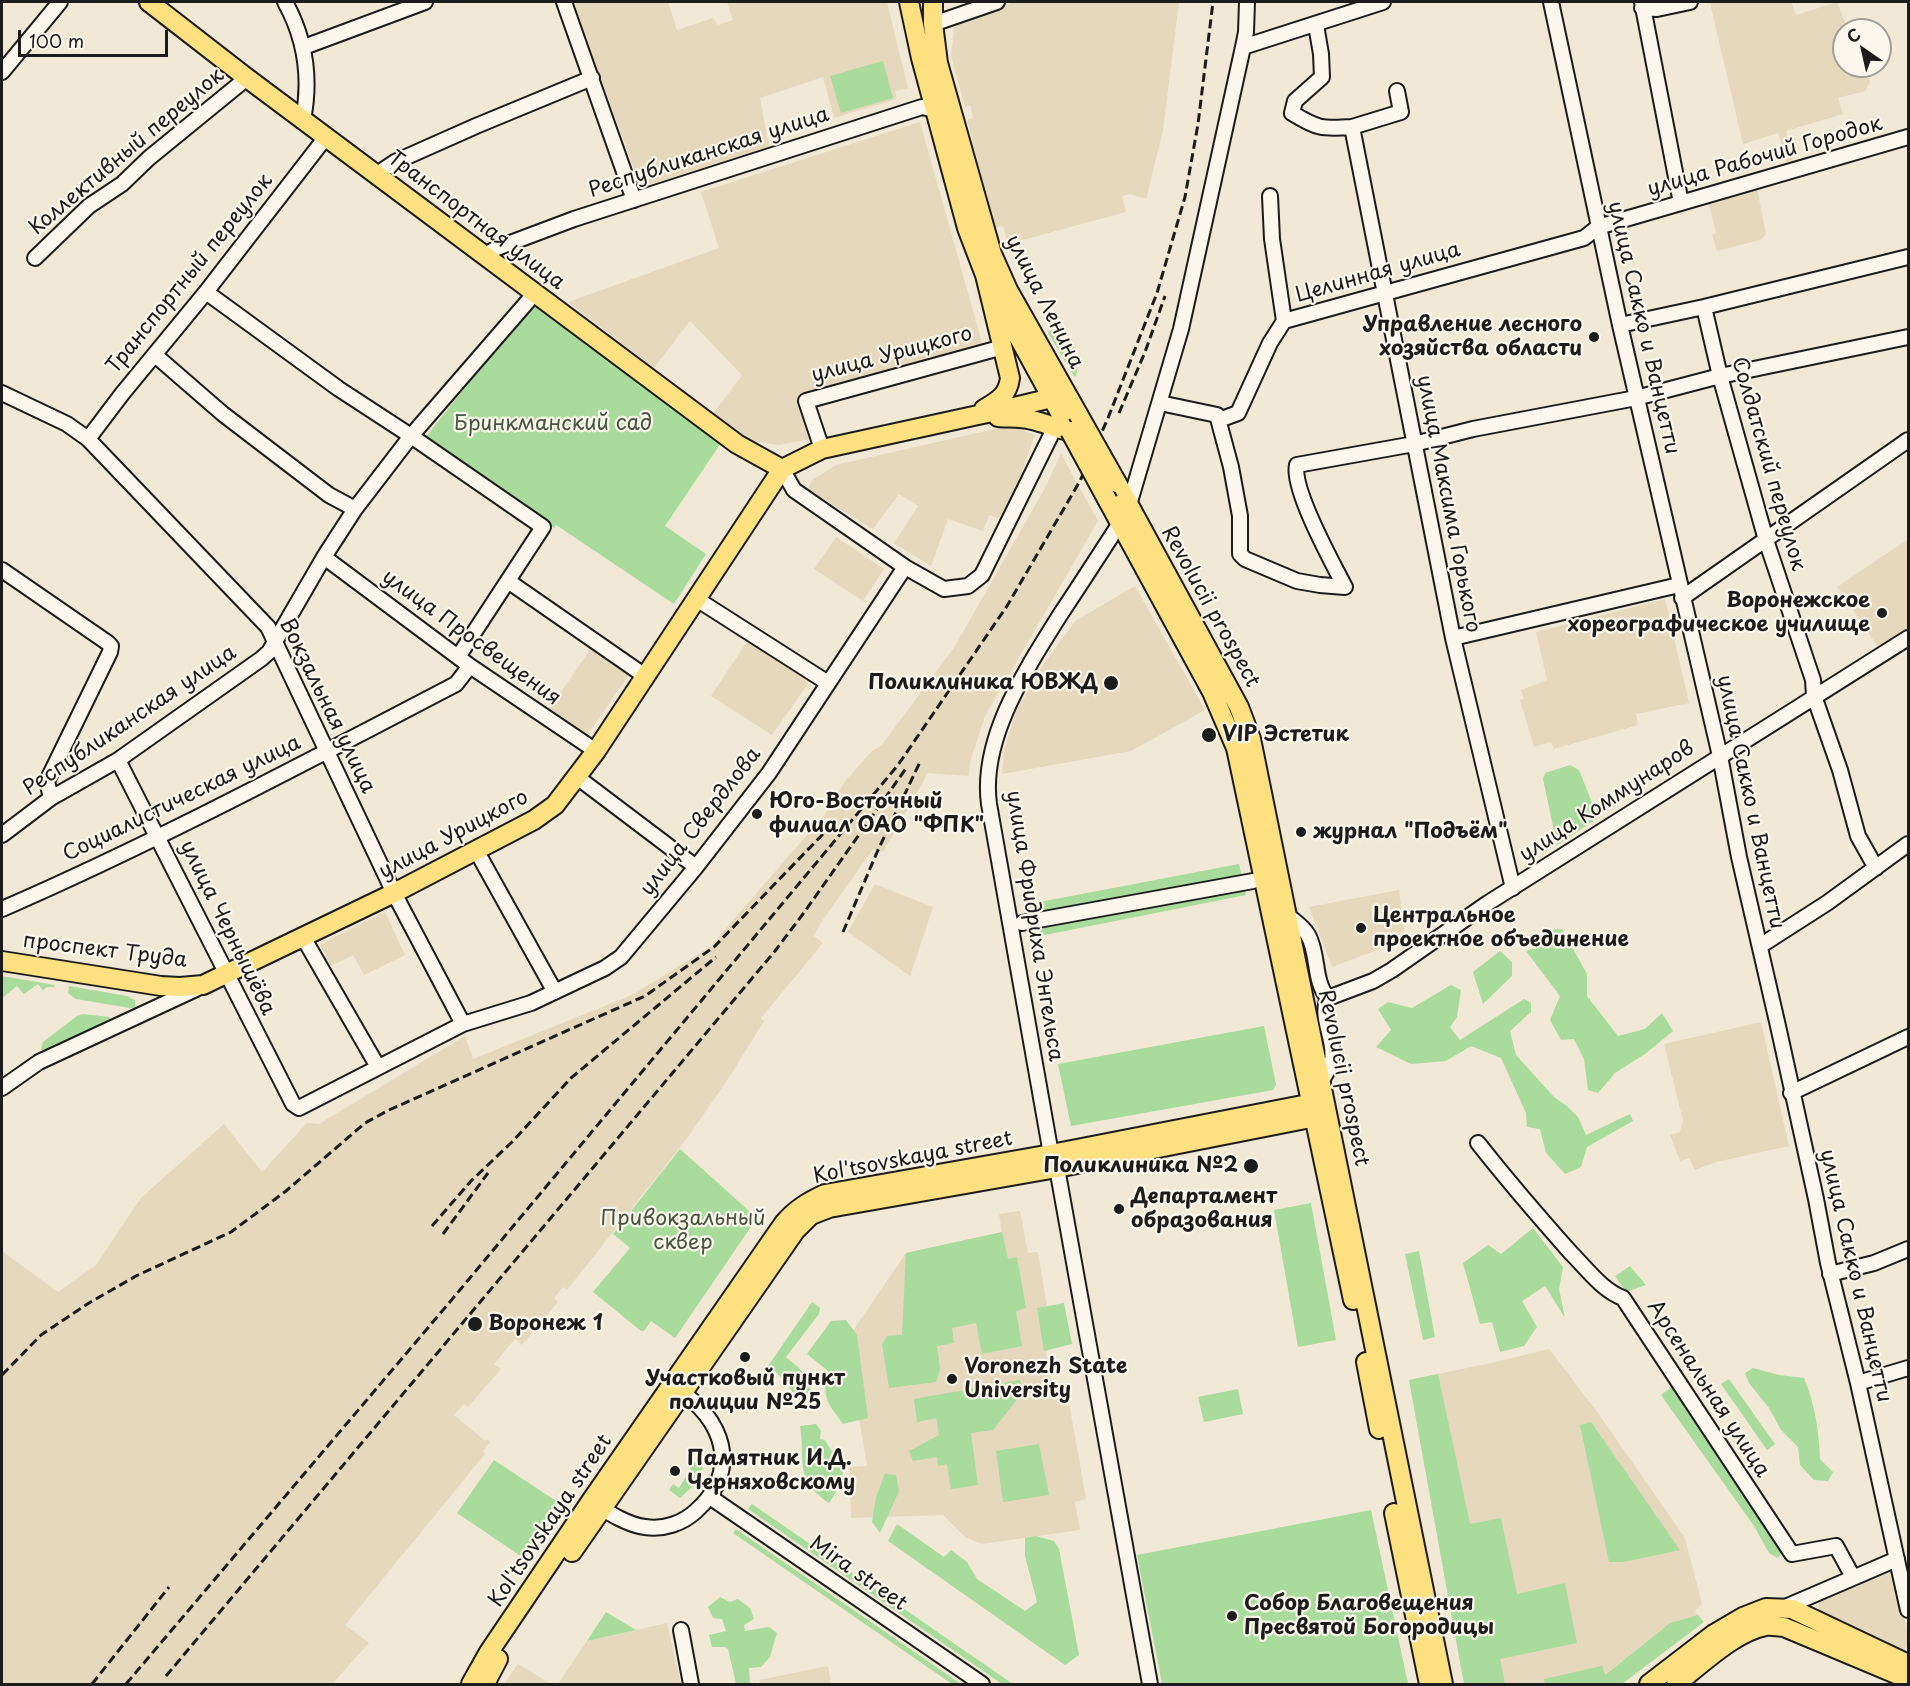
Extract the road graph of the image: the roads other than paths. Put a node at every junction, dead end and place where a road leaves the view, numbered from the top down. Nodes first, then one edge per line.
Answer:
1 (60, 2) edge
2 (149, 2) edge
3 (285, 2) edge
4 (425, 2) edge
5 (564, 2) edge
6 (909, 2) edge
7 (933, 2) edge
8 (997, 2) edge
9 (1247, 2) edge
10 (1383, 2) edge
11 (1551, 2) edge
12 (1690, 2) edge
13 (1642, 5) edge
14 (933, 24) junction
15 (1316, 25) junction
16 (304, 47) junction
17 (1243, 47) junction
18 (2, 72) edge
19 (246, 78) junction
20 (591, 78) junction
21 (1397, 91) dead end
22 (942, 108) junction
23 (303, 120) junction
24 (1352, 127) junction
25 (326, 137) junction
26 (1908, 137) edge
27 (377, 174) junction
28 (1270, 196) dead end
29 (634, 200) junction
30 (1682, 203) junction
31 (1598, 226) junction
32 (485, 255) junction
33 (1908, 257) edge
34 (35, 258) dead end
35 (985, 275) junction
36 (206, 292) junction
37 (1384, 292) junction
38 (535, 293) junction
39 (1704, 307) junction
40 (1284, 321) junction
41 (1620, 325) junction
42 (1908, 336) edge
43 (1003, 347) junction
44 (155, 355) junction
45 (1720, 376) junction
46 (1010, 378) joint
47 (2, 393) edge
48 (1058, 394) junction
49 (1636, 398) junction
50 (1160, 403) junction
51 (972, 416) junction
52 (1219, 420) junction
53 (1062, 430) junction
54 (411, 436) junction
55 (88, 439) junction
56 (1908, 440) edge
57 (1414, 444) junction
58 (822, 448) junction
59 (782, 468) junction
60 (1129, 505) junction
61 (355, 509) junction
62 (1120, 523) junction
63 (1766, 540) junction
64 (324, 557) junction
65 (905, 567) junction
66 (2, 570) edge
67 (508, 581) junction
68 (1681, 591) junction
69 (695, 598) junction
70 (1454, 638) junction
71 (1908, 638) edge
72 (275, 644) junction
73 (458, 657) junction
74 (470, 666) junction
75 (645, 676) junction
76 (828, 683) junction
77 (1814, 696) junction
78 (596, 751) junction
79 (326, 752) junction
80 (1720, 756) junction
81 (118, 760) junction
82 (577, 777) junction
83 (51, 798) junction
84 (2, 835) edge
85 (158, 836) junction
86 (1908, 844) edge
87 (476, 850) junction
88 (696, 867) junction
89 (1876, 868) junction
90 (1252, 881) dead end
91 (1513, 888) junction
92 (394, 893) junction
93 (2, 909) edge
94 (1287, 915) junction
95 (1022, 923) dead end
96 (303, 937) junction
97 (1760, 946) junction
98 (2, 961) edge
99 (228, 974) junction
100 (203, 985) junction
101 (555, 992) junction
102 (1328, 998) junction
103 (463, 1024) junction
104 (1908, 1037) edge
105 (378, 1067) junction
106 (1321, 1082) junction
107 (2, 1088) edge
108 (1791, 1093) junction
109 (303, 1107) joint
110 (1319, 1109) junction
111 (1478, 1143) dead end
112 (1054, 1161) junction
113 (1908, 1249) edge
114 (1830, 1274) junction
115 (1908, 1368) edge
116 (1858, 1383) junction
117 (677, 1389) junction
118 (710, 1497) junction
119 (597, 1505) junction
120 (1908, 1544) edge
121 (1896, 1554) junction
122 (1853, 1577) junction
123 (1783, 1608) junction
124 (1908, 1611) edge
125 (681, 1630) dead end
126 (1908, 1664) edge
127 (1908, 1679) edge
128 (471, 1684) edge
129 (486, 1684) edge
130 (691, 1684) edge
131 (982, 1684) edge
132 (1150, 1684) edge
133 (1429, 1684) edge
134 (1443, 1684) edge
135 (1649, 1684) edge
136 (1676, 1684) edge

1 - 18 street
2 - 19 main road, Транспортная улица
3 - 16 street
4 - 16 street
5 - 20 street
6 - 22 main road, улица Ленина
7 - 14 main road, улица Ленина
8 - 14 street
9 - 17 street
10 - 15 street
11 - 31 street, улица Сакко и Ванцетти
12 - 13 street
13 - 30 street
14 - 22 main road, улица Ленина
15 - 17 street
15 - 24 street
16 - 23 street
17 - 50 street
19 - 23 main road, Транспортная улица
19 - 34 street, Коллективный переулок
20 - 27 street
20 - 29 street
21 - 24 street
22 - 29 street, Республиканская улица
22 - 35 main road, улица Ленина
22 - 48 main road, улица Ленина
23 - 25 main road, Транспортная улица
24 - 37 street, улица Максима Горького
25 - 27 main road, Транспортная улица
25 - 36 street, Транспортный переулок
26 - 30 street, улица Рабочий Городок
27 - 32 main road, Транспортная улица
28 - 40 street
29 - 32 street, Республиканская улица
30 - 31 street, улица Рабочий Городок
31 - 37 street, Целинная улица
31 - 41 street, улица Сакко и Ванцетти
32 - 38 main road, Транспортная улица
33 - 39 street
35 - 43 main road, улица Ленина
35 - 48 main road, улица Ленина
36 - 44 street, Транспортный переулок
36 - 54 street
37 - 40 street, Целинная улица
37 - 57 street, улица Максима Горького
38 - 54 street, Республиканская улица
38 - 59 main road, Транспортная улица
39 - 41 street
39 - 45 street, Солдатский переулок
40 - 52 street, Целинная улица
41 - 49 street, улица Сакко и Ванцетти
42 - 45 street
43 - 46 main road, улица Ленина
43 - 58 street, улица Урицкого
44 - 55 street, Транспортный переулок
44 - 61 street
45 - 49 street
45 - 63 street, Солдатский переулок
46 - 51 main road, улица Урицкого
47 - 55 street, Вокзальная улица
48 - 51 main road, улица Урицкого
48 - 53 main road, улица Ленина
48 - 60 main road, улица Ленина, bridge
49 - 57 street
49 - 68 street, улица Сакко и Ванцетти
50 - 52 street
50 - 60 street
51 - 53 main road
51 - 58 main road, улица Урицкого
52 - 57 street
53 - 62 main road, улица Ленина, bridge
53 - 65 street
54 - 61 street, Республиканская улица
54 - 67 street
55 - 72 street, Вокзальная улица
56 - 63 street
57 - 70 street, улица Максима Горького
58 - 59 main road, улица Урицкого
59 - 65 street
59 - 69 main road, улица Урицкого
60 - 94 main road, Revolucii prospect
61 - 64 street, Республиканская улица
62 - 110 main road, Revolucii prospect
62 - 112 street, улица Фридриха Энгельса
63 - 68 street
63 - 77 street, Солдатский переулок
64 - 72 street, Республиканская улица
64 - 73 street, улица Просвещения
65 - 76 street, улица Свердлова
66 - 83 street
67 - 73 street
67 - 75 street
68 - 70 street
68 - 80 street, улица Сакко и Ванцетти
69 - 75 main road, улица Урицкого
69 - 76 street
70 - 91 street, улица Максима Горького
71 - 77 street, улица Коммунаров
72 - 79 street, Вокзальная улица
72 - 81 street, Республиканская улица
73 - 74 street, улица Просвещения
74 - 78 street, улица Просвещения
74 - 79 street, Социалистическая улица
75 - 78 main road, улица Урицкого
76 - 88 street, улица Свердлова
77 - 80 street, улица Коммунаров
77 - 89 street, Солдатский переулок
78 - 82 main road, улица Урицкого
79 - 85 street, Социалистическая улица
79 - 92 street, Вокзальная улица
80 - 91 street, улица Коммунаров
80 - 97 street, улица Сакко и Ванцетти
81 - 83 street, Республиканская улица
81 - 85 street, улица Чернышёва
82 - 87 main road, улица Урицкого
82 - 88 street
83 - 84 street, Республиканская улица
85 - 93 street, Социалистическая улица
85 - 99 street, улица Чернышёва
86 - 89 street
87 - 92 main road, улица Урицкого
87 - 101 street
88 - 101 street, улица Свердлова
89 - 97 street
90 - 95 street
91 - 102 street, улица Коммунаров
92 - 96 main road, улица Урицкого
92 - 103 street, Вокзальная улица
94 - 102 street
94 - 106 main road, Revolucii prospect
96 - 99 main road, улица Урицкого
96 - 105 street
97 - 108 street, улица Сакко и Ванцетти
98 - 100 main road, проспект Труда
99 - 100 main road, улица Урицкого
99 - 109 street, улица Чернышёва
100 - 107 street, улица Урицкого
101 - 103 street, улица Свердлова
102 - 106 street
103 - 105 street, улица Свердлова
104 - 108 street
105 - 109 street, улица Свердлова
106 - 110 main road, Revolucii prospect
108 - 114 street, улица Сакко и Ванцетти
110 - 112 main road, Kol'tsovskaya street
110 - 133 main road, Revolucii prospect
110 - 134 main road, Revolucii prospect
111 - 122 street, Арсенальная улица
112 - 117 main road, Kol'tsovskaya street
112 - 132 street, улица Фридриха Энгельса
113 - 114 street
114 - 116 street, улица Сакко и Ванцетти
115 - 116 street
116 - 121 street, улица Сакко и Ванцетти
117 - 118 street
117 - 119 main road, Kol'tsovskaya street
118 - 119 street
118 - 131 street, Mira street
119 - 128 main road, Kol'tsovskaya street
119 - 129 main road, Kol'tsovskaya street
120 - 121 street
121 - 122 street
121 - 124 street, улица Сакко и Ванцетти
122 - 123 street
123 - 126 main road
123 - 135 main road
125 - 130 street
127 - 136 main road

